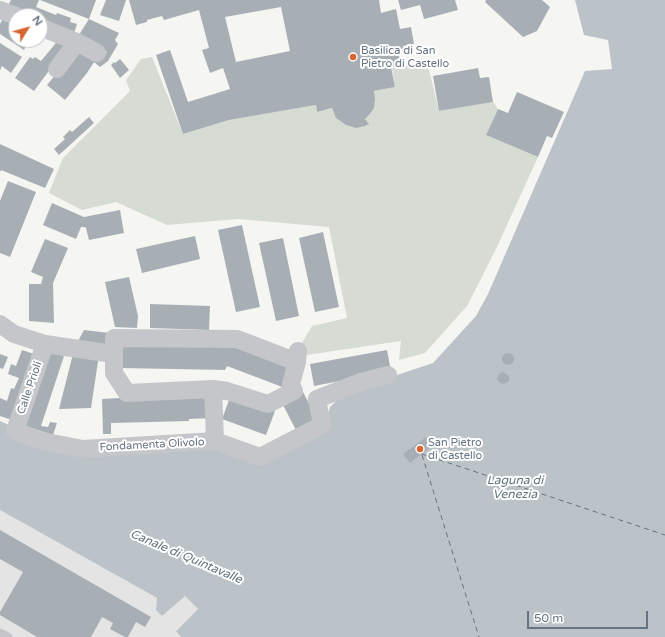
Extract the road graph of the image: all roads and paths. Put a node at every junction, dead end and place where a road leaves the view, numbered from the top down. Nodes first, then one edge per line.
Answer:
1 (48, 30) edge
2 (77, 42) junction
3 (97, 53) dead end
4 (57, 69) dead end
5 (0, 324) edge
6 (45, 344) junction
7 (113, 354) junction
8 (388, 375) dead end
9 (213, 389) junction
10 (294, 391) junction
11 (317, 399) junction
12 (15, 432) joint
13 (215, 441) junction
14 (0, 633) edge
15 (8, 637) edge

1 - 2 street
2 - 3 street
2 - 4 street
5 - 6 street
6 - 7 street
6 - 12 street, Calle Prioli
7 - 9 street
7 - 10 street
8 - 11 street
9 - 10 street
9 - 13 street
10 - 11 street
11 - 13 street, Fondamenta Olivolo
12 - 13 street, Fondamenta Olivolo
14 - 15 lane

